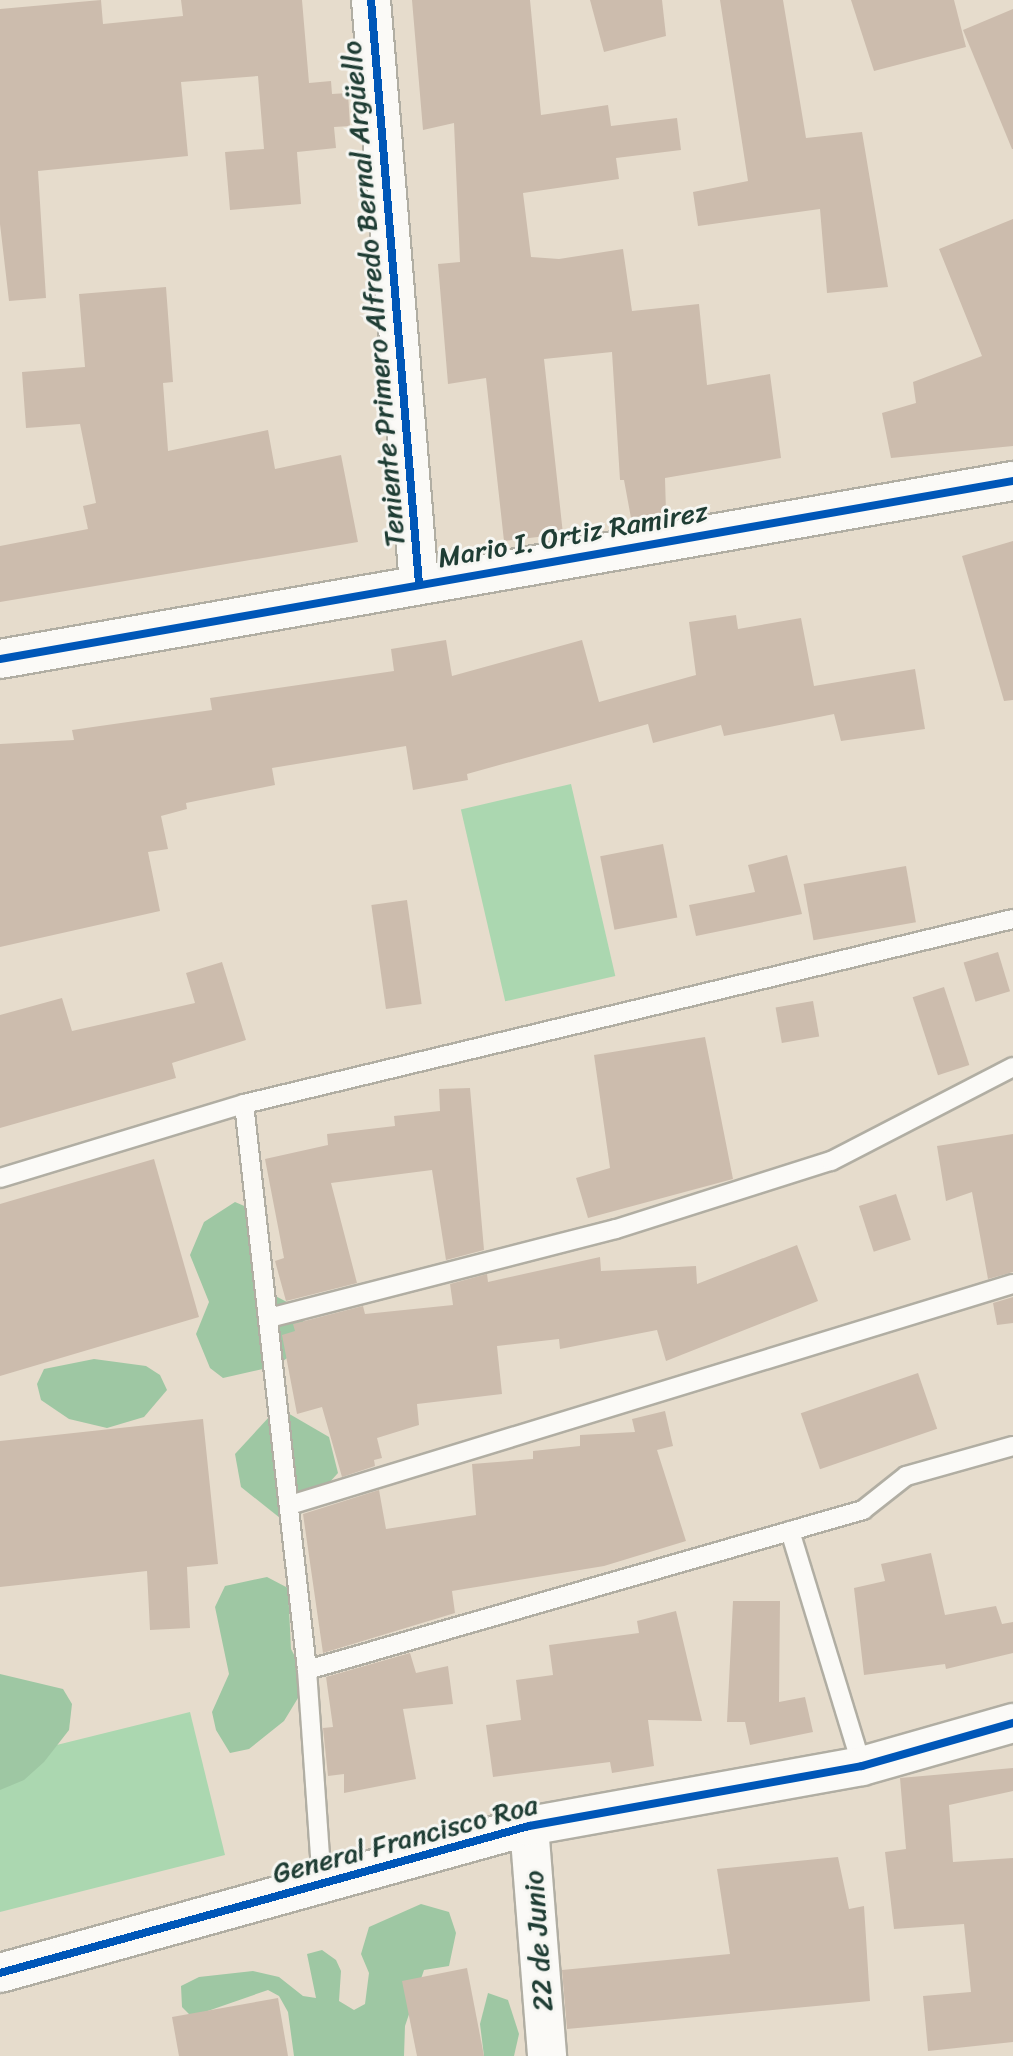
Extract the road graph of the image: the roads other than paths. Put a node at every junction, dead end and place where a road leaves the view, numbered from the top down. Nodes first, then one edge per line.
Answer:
1 (371, 0) edge
2 (1013, 481) edge
3 (419, 584) junction
4 (0, 659) edge
5 (1013, 919) edge
6 (1013, 1067) edge
7 (244, 1104) junction
8 (0, 1178) edge
9 (1013, 1284) edge
10 (269, 1318) junction
11 (1013, 1446) edge
12 (290, 1505) junction
13 (790, 1531) junction
14 (307, 1670) junction
15 (1013, 1723) edge
16 (862, 1766) junction
17 (529, 1826) junction
18 (322, 1884) junction
19 (0, 1973) edge
20 (547, 2056) edge

1 - 3 street, Teniente Primero Alfredo Bernal Argüello
2 - 3 street, Mario I. Ortiz Ramirez
3 - 4 street, Mario I. Ortiz Ramirez
5 - 7 lane
6 - 10 lane
7 - 8 lane
7 - 10 lane
9 - 12 lane
10 - 12 lane
11 - 13 lane
12 - 14 lane
13 - 14 lane
13 - 16 lane
14 - 18 lane
15 - 16 street, General Francisco Roa
16 - 17 street, General Francisco Roa
17 - 18 street, General Francisco Roa
17 - 20 street, 22 de Junio
18 - 19 street, General Francisco Roa

